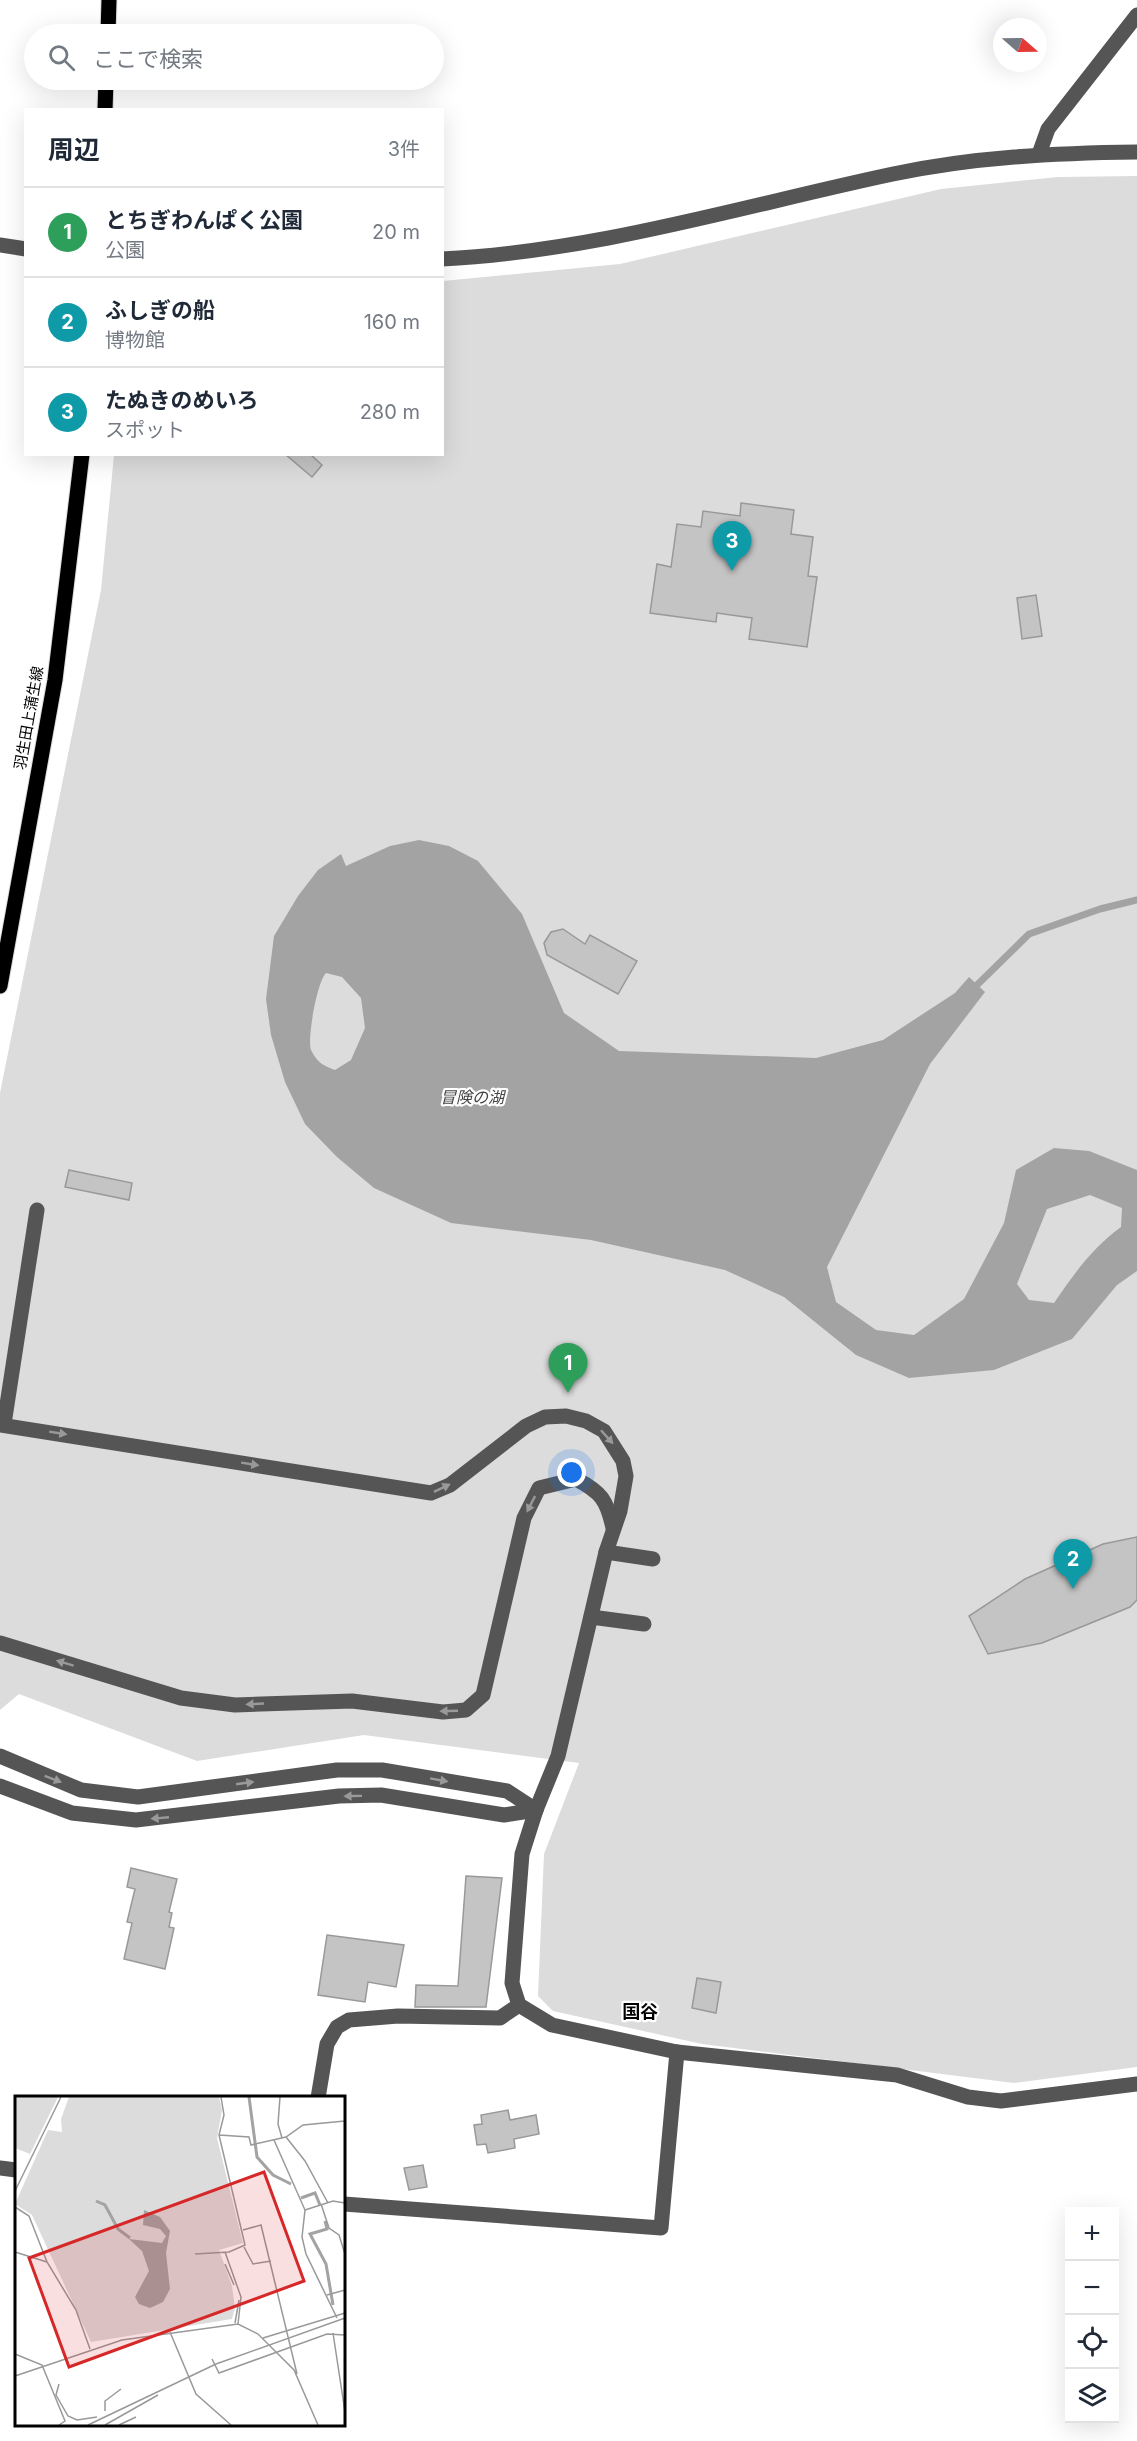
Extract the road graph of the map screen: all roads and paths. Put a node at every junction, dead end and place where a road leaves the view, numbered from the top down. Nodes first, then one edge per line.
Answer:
1 (109, 0) edge
2 (1137, 15) edge
3 (108, 24) edge
4 (106, 90) edge
5 (105, 108) edge
6 (1137, 152) edge
7 (1039, 154) junction
8 (0, 244) edge
9 (24, 249) edge
10 (444, 258) edge
11 (82, 456) edge
12 (0, 986) edge
13 (37, 1210) dead end
14 (2, 1425) edge
15 (613, 1528) junction
16 (606, 1552) junction
17 (653, 1559) dead end
18 (591, 1617) junction
19 (644, 1624) dead end
20 (0, 1643) edge
21 (0, 1756) edge
22 (0, 1786) edge
23 (536, 1810) junction
24 (519, 2005) junction
25 (677, 2052) junction
26 (1137, 2084) edge
27 (318, 2096) edge
28 (0, 2168) edge
29 (15, 2170) edge
30 (345, 2204) edge

1 - 3 main road
2 - 7 street
4 - 5 main road
6 - 7 street
7 - 10 street
8 - 9 street
11 - 12 main road, 羽生田上蒲生線
13 - 14 street
14 -> 15 street
15 - 16 street
15 -> 20 street
16 - 17 street
16 - 18 street
18 - 19 street
18 - 23 street
21 -> 23 street
23 -> 22 street
23 - 24 street
24 - 25 street
24 - 27 street
25 - 26 street
25 - 30 street
28 - 29 street

